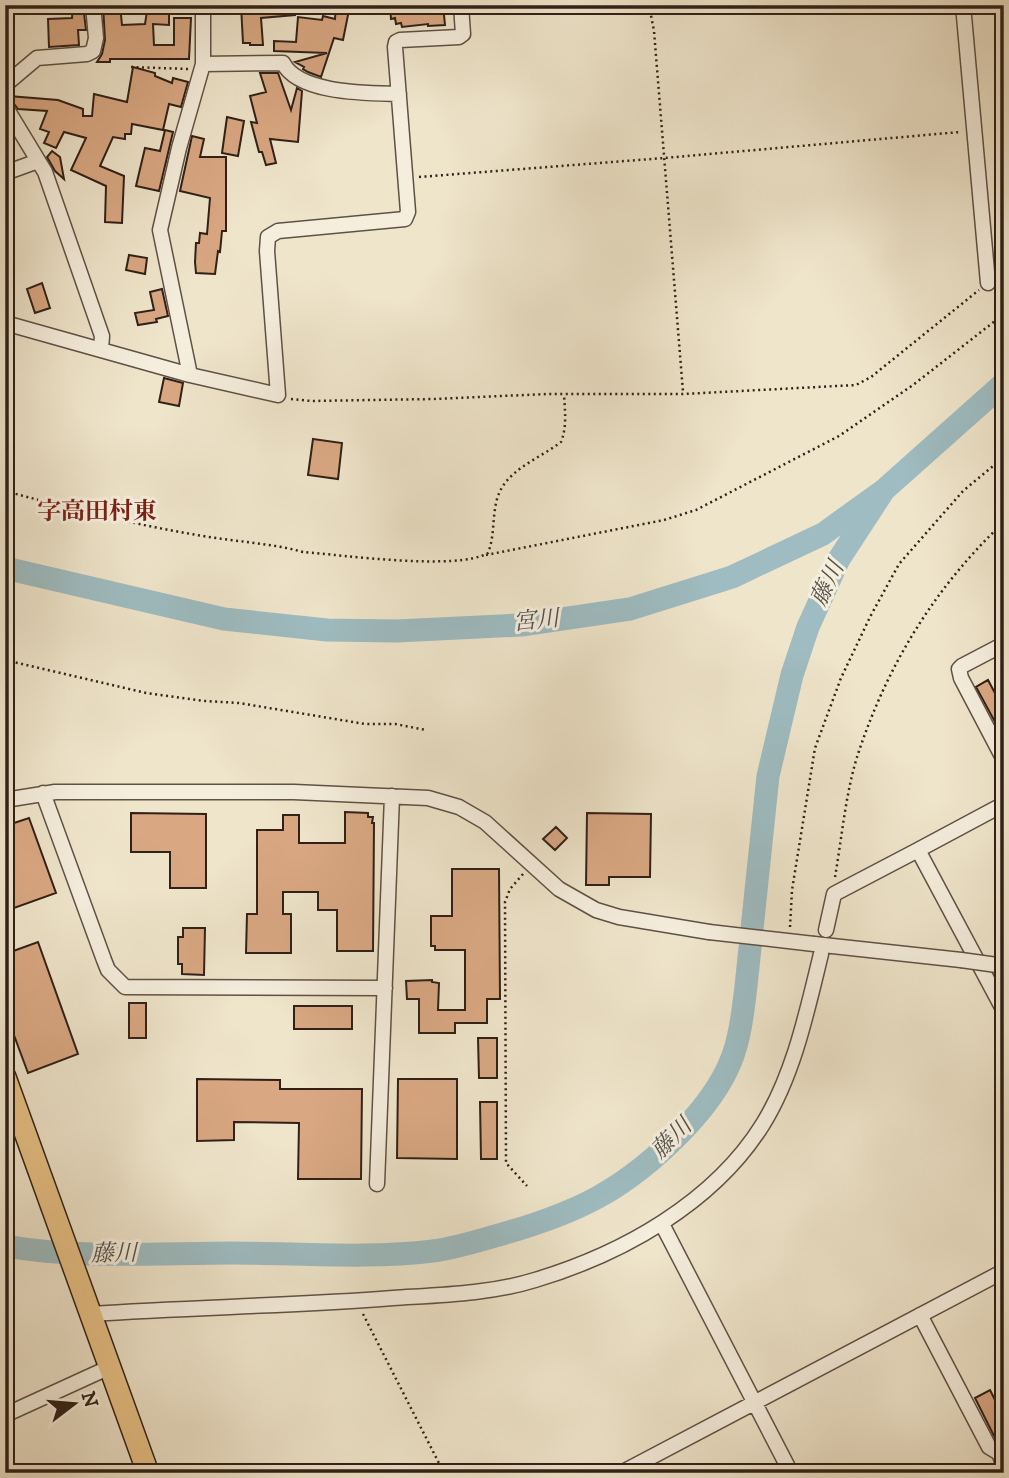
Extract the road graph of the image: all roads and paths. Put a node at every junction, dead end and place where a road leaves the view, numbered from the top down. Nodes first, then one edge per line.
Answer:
1 (93, 5) edge
2 (203, 5) edge
3 (461, 5) edge
4 (649, 5) edge
5 (963, 5) edge
6 (131, 67) dead end
7 (202, 67) junction
8 (5, 85) edge
9 (399, 94) junction
10 (5, 106) edge
11 (974, 130) junction
12 (664, 158) junction
13 (38, 161) junction
14 (5, 173) edge
15 (405, 178) junction
16 (988, 283) joint
17 (1004, 314) edge
18 (5, 323) edge
19 (101, 349) junction
20 (190, 375) junction
21 (564, 394) junction
22 (683, 394) junction
23 (278, 395) junction
24 (1004, 457) edge
25 (5, 491) edge
26 (1004, 522) edge
27 (483, 556) junction
28 (1004, 644) edge
29 (5, 660) edge
30 (426, 730) dead end
31 (1002, 752) edge
32 (43, 793) junction
33 (392, 796) junction
34 (5, 800) edge
35 (1004, 804) edge
36 (918, 850) junction
37 (533, 864) junction
38 (834, 894) junction
39 (826, 930) dead end
40 (789, 938) dead end
41 (817, 949) junction
42 (1001, 965) edge
43 (385, 988) junction
44 (1004, 1012) edge
45 (5, 1077) edge
46 (10, 1104) edge
47 (377, 1185) dead end
48 (527, 1186) dead end
49 (662, 1224) junction
50 (1004, 1271) edge
51 (356, 1301) junction
52 (90, 1311) junction
53 (920, 1315) junction
54 (110, 1367) junction
55 (754, 1403) junction
56 (5, 1415) edge
57 (1002, 1457) edge
58 (148, 1473) edge
59 (444, 1473) edge
60 (621, 1473) edge
61 (791, 1473) edge

1 - 8 street
2 - 7 street
3 - 9 street
4 - 12 path
5 - 11 street
6 - 7 path
7 - 9 street
7 - 20 street
9 - 15 street
10 - 13 street
11 - 12 path
11 - 16 street
12 - 15 path
12 - 22 path
13 - 14 street
13 - 19 street
15 - 23 street
16 - 22 path
17 - 27 path
18 - 19 street
19 - 20 street
20 - 23 street
21 - 22 path
21 - 23 path
21 - 27 path
24 - 40 path
25 - 27 path
26 - 38 path
28 - 31 street
29 - 30 path
32 - 33 street
32 - 34 street
32 - 43 street
33 - 37 street
33 - 43 street
35 - 36 street
36 - 38 street
36 - 44 street
37 - 41 street, bridge
37 - 48 path
38 - 39 street
41 - 42 street, bridge
41 - 49 street
43 - 47 street
45 - 46 highway
46 - 52 highway
49 - 51 street
49 - 55 street
50 - 53 street
51 - 52 street
51 - 59 path
52 - 54 highway
53 - 55 street
53 - 57 street
54 - 56 street
54 - 58 highway
55 - 60 street
55 - 61 street

